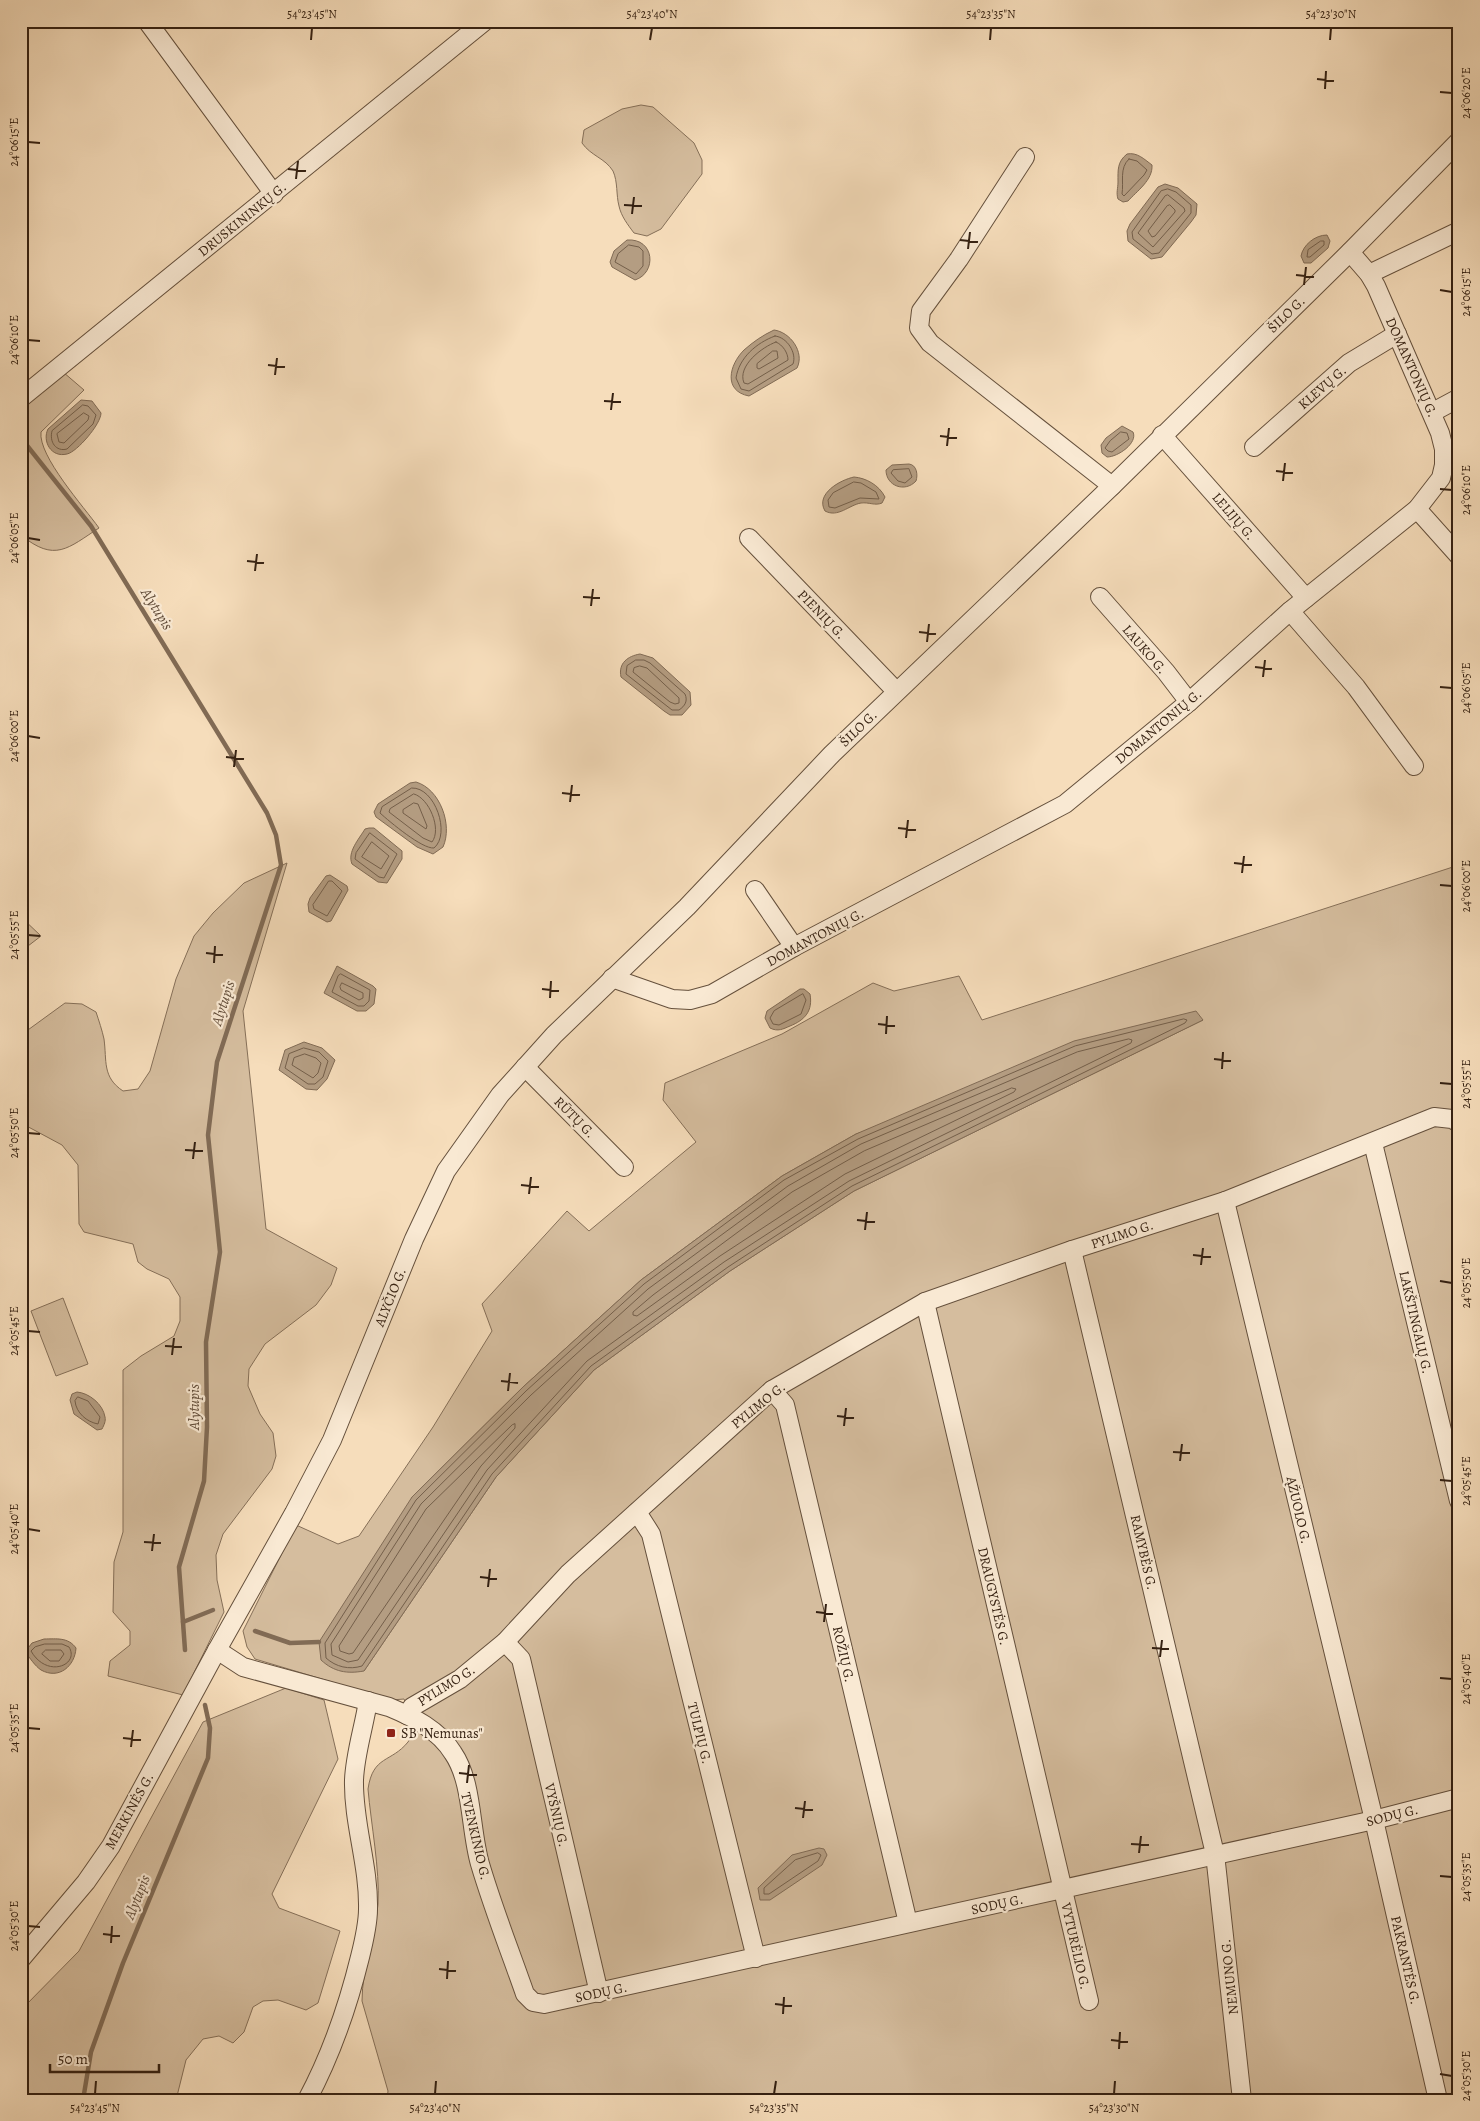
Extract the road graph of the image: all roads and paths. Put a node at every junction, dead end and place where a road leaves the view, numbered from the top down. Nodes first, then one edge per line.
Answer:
1 (147, 21) edge
2 (485, 21) edge
3 (1459, 141) edge
4 (1025, 157) dead end
5 (274, 194) junction
6 (1459, 231) edge
7 (1350, 252) junction
8 (1369, 274) junction
9 (1396, 334) junction
10 (21, 398) edge
11 (1459, 398) edge
12 (1433, 412) junction
13 (1162, 435) junction
14 (1254, 448) dead end
15 (1112, 486) junction
16 (1417, 509) junction
17 (748, 538) dead end
18 (1459, 556) edge
19 (1100, 597) dead end
20 (1306, 598) junction
21 (1290, 611) junction
22 (896, 691) junction
23 (1189, 702) junction
24 (1414, 766) dead end
25 (755, 890) dead end
26 (794, 948) junction
27 (612, 978) junction
28 (525, 1067) junction
29 (1459, 1123) edge
30 (1373, 1143) junction
31 (624, 1168) dead end
32 (1225, 1200) junction
33 (1072, 1250) junction
34 (926, 1302) junction
35 (772, 1390) junction
36 (1459, 1501) edge
37 (637, 1512) junction
38 (505, 1642) junction
39 (217, 1650) junction
40 (368, 1701) junction
41 (407, 1715) junction
42 (1459, 1798) edge
43 (1374, 1820) junction
44 (1215, 1854) junction
45 (1063, 1890) junction
46 (908, 1923) junction
47 (21, 1958) edge
48 (756, 1958) junction
49 (599, 1993) junction
50 (1089, 2001) dead end
51 (534, 2002) joint
52 (307, 2100) edge
53 (1242, 2100) edge
54 (1438, 2100) edge

1 - 5 street
2 - 5 street, DRUSKININKŲ G.
3 - 7 street, ŠILO G.
4 - 15 street
5 - 10 street, DRUSKININKŲ G.
6 - 8 street
7 - 8 street, DOMANTONIŲ G.
7 - 13 street, ŠILO G.
8 - 9 street, DOMANTONIŲ G.
9 - 12 street, DOMANTONIŲ G.
9 - 14 street, KLEVŲ G.
11 - 12 street
12 - 16 street, DOMANTONIŲ G.
13 - 15 street, ŠILO G.
13 - 20 street, LELIJŲ G.
15 - 22 street, ŠILO G.
16 - 18 street
16 - 20 street, DOMANTONIŲ G.
17 - 22 street, PIENIŲ G.
19 - 23 street, LAUKO G.
20 - 21 street, DOMANTONIŲ G.
21 - 23 street, DOMANTONIŲ G.
21 - 24 street
22 - 27 street, ŠILO G.
23 - 26 street, DOMANTONIŲ G.
25 - 26 street
26 - 27 street, DOMANTONIŲ G.
27 - 28 street, ALYČIO G.
28 - 31 street, RŪTŲ G.
28 - 39 street, ALYČIO G.
29 - 30 street, PYLIMO G.
30 - 32 street, PYLIMO G.
30 - 36 street, LAKŠTINGALŲ G.
32 - 33 street, PYLIMO G.
32 - 43 street, ĄŽUOLO G.
33 - 34 street, PYLIMO G.
33 - 44 street, RAMYBĖS G.
34 - 35 street, PYLIMO G.
34 - 45 street, DRAUGYSTĖS G.
35 - 37 street, PYLIMO G.
35 - 46 street, ROŽIŲ G.
37 - 38 street, PYLIMO G.
37 - 48 street, TULPIŲ G.
38 - 41 street, PYLIMO G.
38 - 49 street, VYŠNIŲ G.
39 - 40 street, PYLIMO G.
39 - 47 street, MERKINĖS G.
40 - 41 street, PYLIMO G.
40 - 52 street
41 - 51 street, TVENKINIO G.
42 - 43 street, SODŲ G.
43 - 44 street, SODŲ G.
43 - 54 street, PAKRANTĖS G.
44 - 45 street, SODŲ G.
44 - 53 street, NEMUNO G.
45 - 46 street, SODŲ G.
45 - 50 street, VYTURĖLIO G.
46 - 48 street, SODŲ G.
48 - 49 street, SODŲ G.
49 - 51 street, SODŲ G.

